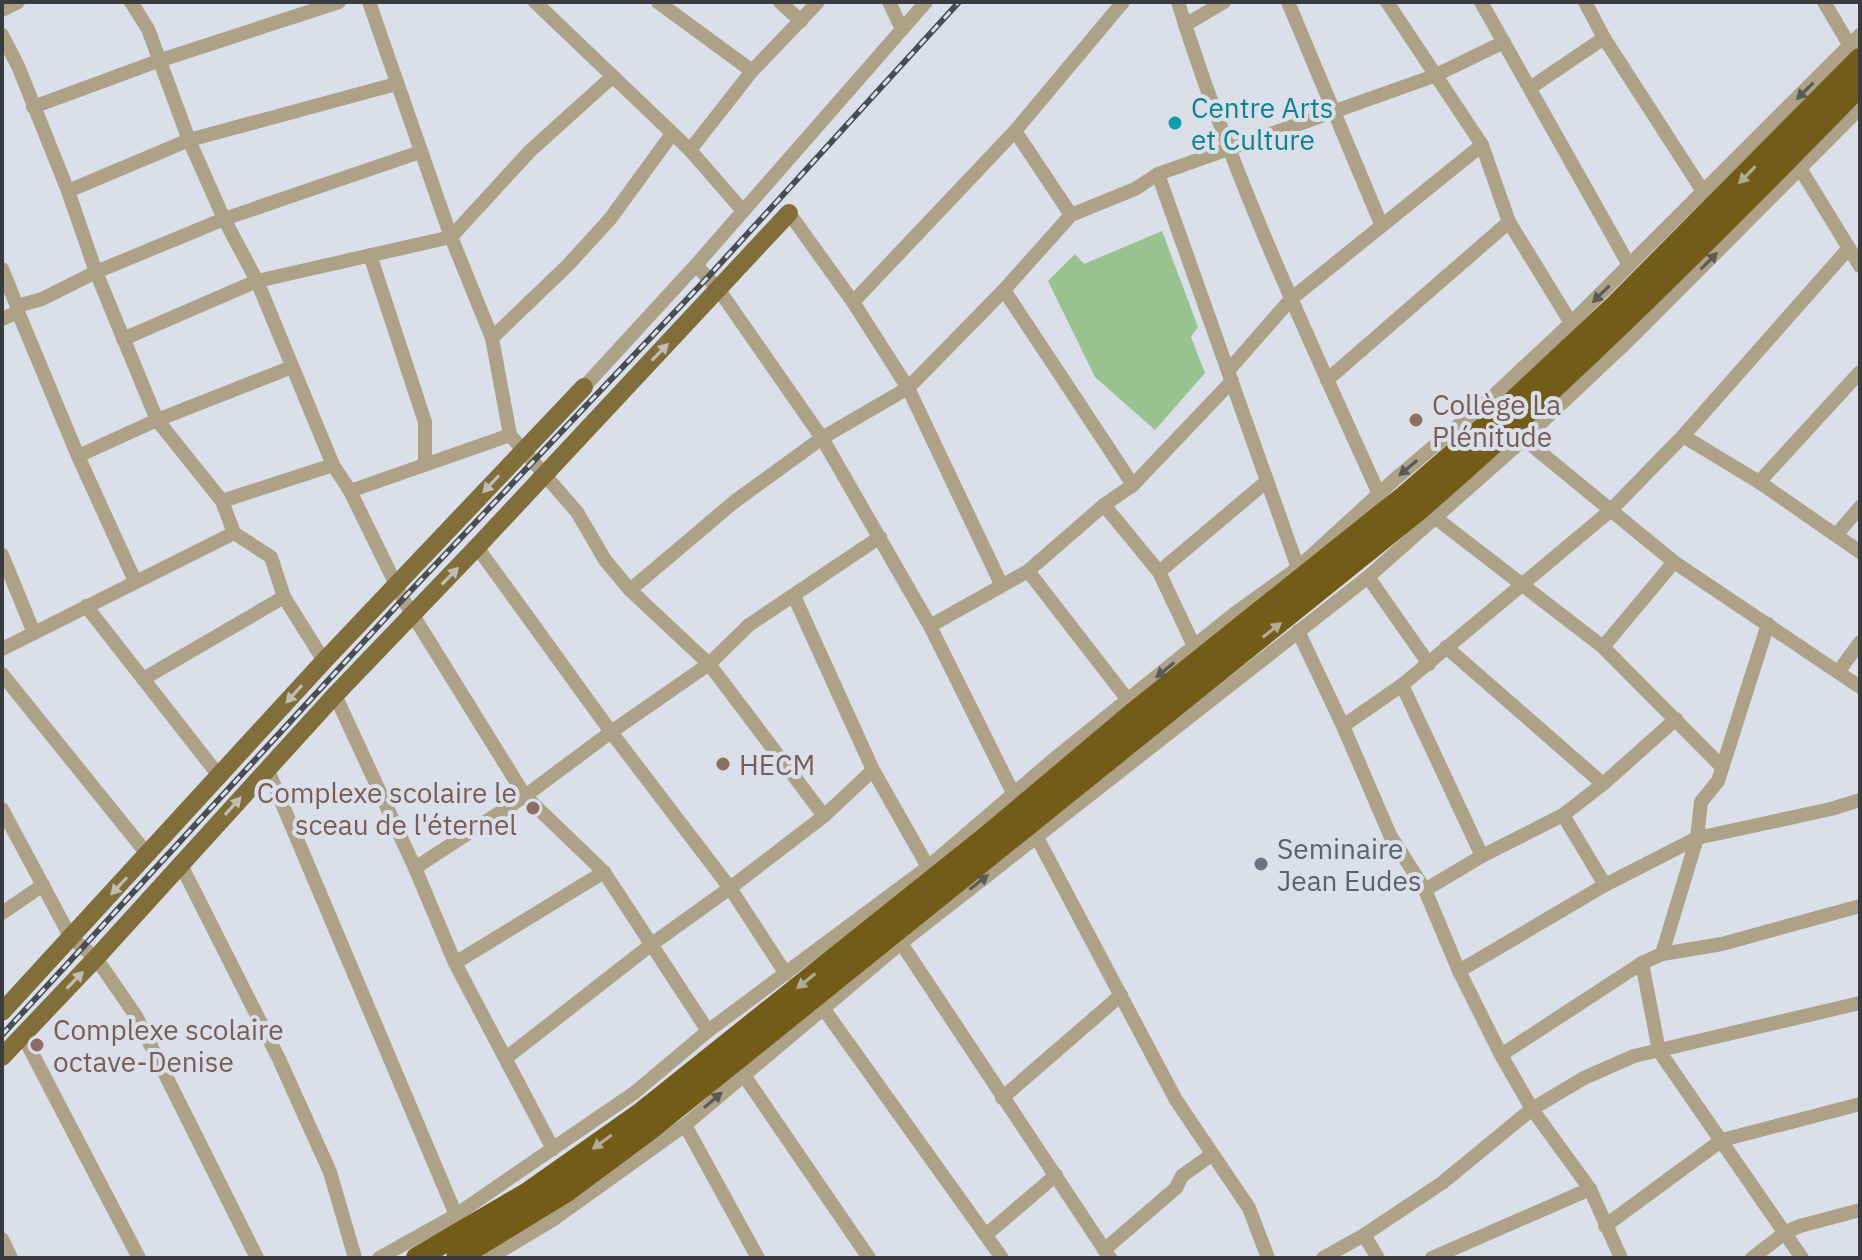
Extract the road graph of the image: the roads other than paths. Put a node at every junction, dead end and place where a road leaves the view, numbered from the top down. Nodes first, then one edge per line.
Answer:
1 (18, 2) edge
2 (339, 2) edge
3 (369, 2) edge
4 (535, 2) edge
5 (658, 2) edge
6 (780, 2) edge
7 (818, 2) edge
8 (889, 2) edge
9 (926, 2) edge
10 (1123, 2) edge
11 (1178, 2) edge
12 (1224, 2) edge
13 (1288, 2) edge
14 (1387, 2) edge
15 (1481, 2) edge
16 (1585, 2) edge
17 (1824, 2) edge
18 (138, 4) edge
19 (2, 10) edge
20 (801, 21) junction
21 (1185, 25) junction
22 (902, 29) junction
23 (2, 35) edge
24 (1604, 38) junction
25 (1504, 42) junction
26 (1857, 47) edge
27 (158, 61) junction
28 (752, 71) junction
29 (1434, 76) junction
30 (612, 77) junction
31 (396, 84) junction
32 (1860, 85) edge
33 (1530, 88) junction
34 (33, 107) junction
35 (1860, 108) edge
36 (1332, 111) junction
37 (1015, 131) junction
38 (672, 134) junction
39 (189, 140) junction
40 (1482, 145) junction
41 (1228, 148) junction
42 (690, 150) junction
43 (420, 152) junction
44 (1801, 170) junction
45 (1158, 174) junction
46 (68, 191) junction
47 (1704, 193) junction
48 (743, 211) junction
49 (789, 213) joint
50 (1071, 215) junction
51 (224, 219) junction
52 (1509, 222) junction
53 (1381, 224) junction
54 (451, 237) junction
55 (1849, 248) junction
56 (370, 255) junction
57 (696, 265) junction
58 (1629, 265) junction
59 (1860, 266) edge
60 (2, 269) edge
61 (96, 272) junction
62 (257, 281) junction
63 (719, 290) junction
64 (1004, 290) junction
65 (1291, 299) junction
66 (853, 302) junction
67 (18, 309) junction
68 (2, 319) edge
69 (1571, 323) junction
70 (492, 338) junction
71 (123, 339) junction
72 (292, 367) junction
73 (1860, 372) edge
74 (1230, 376) junction
75 (1327, 380) junction
76 (584, 387) joint
77 (908, 388) junction
78 (157, 420) junction
79 (510, 435) junction
80 (1683, 436) junction
81 (822, 438) junction
82 (1524, 439) junction
83 (523, 450) junction
84 (78, 456) junction
85 (425, 463) junction
86 (333, 465) junction
87 (544, 475) junction
88 (1267, 481) junction
89 (1759, 482) junction
90 (1133, 485) junction
91 (350, 491) junction
92 (1379, 494) junction
93 (222, 501) junction
94 (1104, 505) junction
95 (1860, 507) edge
96 (1610, 511) junction
97 (1437, 519) junction
98 (234, 533) junction
99 (1837, 534) junction
100 (880, 537) junction
101 (477, 547) junction
102 (1860, 552) edge
103 (2, 555) edge
104 (1674, 562) junction
105 (1298, 568) junction
106 (1028, 571) junction
107 (1159, 572) junction
108 (1368, 577) junction
109 (135, 581) junction
110 (1001, 584) junction
111 (396, 585) junction
112 (1522, 587) junction
113 (630, 590) junction
114 (794, 596) junction
115 (284, 597) junction
116 (86, 606) junction
117 (413, 614) junction
118 (1768, 624) junction
119 (930, 626) junction
120 (1298, 631) junction
121 (34, 633) junction
122 (1860, 642) edge
123 (1194, 646) junction
124 (1446, 647) junction
125 (1603, 647) junction
126 (2, 649) edge
127 (324, 661) junction
128 (709, 664) junction
129 (1429, 664) junction
130 (1839, 671) junction
131 (2, 674) edge
132 (143, 679) junction
133 (1402, 685) junction
134 (1860, 687) edge
135 (335, 695) junction
136 (1128, 700) junction
137 (1676, 719) junction
138 (1343, 726) junction
139 (611, 732) junction
140 (1722, 767) junction
141 (267, 768) junction
142 (873, 770) junction
143 (220, 777) junction
144 (1603, 784) junction
145 (525, 796) junction
146 (1860, 800) edge
147 (2, 809) edge
148 (1563, 815) junction
149 (824, 816) junction
150 (1025, 816) junction
151 (1697, 838) junction
152 (148, 855) junction
153 (1482, 856) junction
154 (180, 863) junction
155 (928, 867) junction
156 (415, 868) junction
157 (604, 872) junction
158 (43, 885) junction
159 (1605, 885) junction
160 (730, 888) junction
161 (1425, 890) junction
162 (1860, 906) edge
163 (2, 913) edge
164 (71, 938) junction
165 (901, 943) junction
166 (652, 944) junction
167 (1662, 954) junction
168 (96, 958) junction
169 (455, 963) junction
170 (1642, 963) junction
171 (1459, 971) junction
172 (786, 974) junction
173 (1121, 995) junction
174 (1860, 1003) edge
175 (823, 1008) junction
176 (2, 1012) edge
177 (708, 1031) junction
178 (22, 1034) junction
179 (1659, 1051) junction
180 (1501, 1055) junction
181 (2, 1057) edge
182 (506, 1058) junction
183 (743, 1074) junction
184 (1002, 1098) junction
185 (1860, 1104) edge
186 (1532, 1109) junction
187 (685, 1125) junction
188 (1722, 1140) junction
189 (553, 1149) junction
190 (1211, 1155) junction
191 (1056, 1175) junction
192 (1590, 1189) junction
193 (1860, 1210) edge
194 (456, 1215) junction
195 (1605, 1226) junction
196 (1786, 1232) junction
197 (987, 1234) junction
198 (1364, 1235) junction
199 (2, 1239) edge
200 (1107, 1254) edge
201 (11, 1258) edge
202 (139, 1258) edge
203 (257, 1258) edge
204 (355, 1258) edge
205 (379, 1258) edge
206 (417, 1258) edge
207 (457, 1258) edge
208 (489, 1258) edge
209 (758, 1258) edge
210 (869, 1258) edge
211 (1002, 1258) edge
212 (1268, 1258) edge
213 (1323, 1258) edge
214 (1378, 1258) edge
215 (1432, 1258) edge
216 (1621, 1258) edge
217 (1752, 1258) edge
218 (1802, 1258) edge

1 - 19 street
2 - 27 street
3 - 31 street
4 - 30 street
5 - 28 street
6 - 20 street
7 - 20 street
8 - 22 street
9 - 22 street
10 - 37 street
11 - 21 street
12 - 21 street
13 - 36 street
14 - 29 street
15 - 25 street
16 - 24 street
17 - 26 street
18 - 27 street
20 - 28 street
21 - 41 street
22 - 48 street
23 - 34 street
24 - 33 street
24 - 47 street
25 - 29 street
25 - 33 street
26 -> 47 street
26 -> 150 highway
27 - 34 street
27 - 39 street
28 - 42 street
29 - 36 street
29 - 40 street
30 - 38 street
30 - 54 street
31 - 39 street
31 - 43 street
150 -> 32 highway
33 - 58 street
34 - 46 street
35 - 44 street
36 - 41 street
36 - 53 street
37 - 50 street
37 - 66 street
38 - 42 street
38 - 70 street
39 - 46 street
39 - 51 street
40 - 52 street
40 - 53 street
41 - 45 street
41 - 65 street
42 - 48 street
43 - 51 street
43 - 54 street
44 - 55 street
82 -> 44 street
45 - 50 street
45 - 74 street
46 - 61 street
47 - 58 street
48 - 57 street
49 - 63 main road
49 - 66 street
50 - 64 street
51 - 61 street
51 - 62 street
52 - 69 street
52 - 75 street
53 - 65 street
54 - 56 street
54 - 70 street
55 - 59 street
55 - 80 street
56 - 62 street
56 - 85 street
57 - 63 street
57 - 76 street
58 -> 69 street
60 - 67 street
61 - 67 street
61 - 71 street
62 - 71 street
62 - 72 street
63 - 81 street
87 -> 63 main road
64 - 77 street
64 - 90 street
65 - 74 street
65 - 75 street
66 - 77 street
67 - 68 street
67 - 84 street
69 -> 92 street
70 - 79 street
71 - 78 street
72 - 78 street
72 - 86 street
73 - 89 street
74 - 88 street
74 - 90 street
75 - 92 street
76 - 83 main road
77 - 81 street
77 - 110 street
78 - 84 street
78 - 93 street
79 - 83 street
79 - 85 street
80 - 89 street
80 - 96 street
81 - 100 street
81 - 113 street
82 - 96 street
82 - 97 street
83 - 87 street
83 -> 111 main road
84 - 109 street
85 - 91 street
86 - 91 street
86 - 93 street
87 - 101 main road
87 - 113 street
88 - 105 street
88 - 107 street
89 - 99 street
90 - 94 street
91 - 111 street
92 - 105 street
93 - 98 street
94 - 106 street
94 - 107 street
95 - 99 street
96 - 104 street
96 - 112 street
97 - 108 street
97 - 112 street
98 - 109 street
98 - 115 street
99 - 102 street
100 - 114 street
100 - 119 street
117 -> 101 main road
101 - 139 street
103 - 121 street
104 - 118 street
104 - 125 street
105 - 123 street
106 - 110 street
106 - 136 street
107 - 123 street
108 - 120 street
108 - 129 street
109 - 116 street
110 - 119 street
111 - 117 street
111 - 127 main road
112 - 124 street
112 - 125 street
113 - 128 street
114 - 128 street
114 - 142 street
115 - 127 street
115 - 132 street
116 - 121 street
116 - 132 street
117 - 135 main road
117 - 145 street
118 - 130 street
118 - 140 street
119 - 150 street
120 - 138 street
120 - 150 street
121 - 126 street
122 - 130 street
123 -> 136 street
124 - 129 street
124 - 144 street
125 - 137 street
127 -> 143 main road
128 - 139 street
128 - 149 street
129 - 133 street
130 - 134 street
131 - 152 street
132 - 143 street
133 - 138 street
133 - 153 street
135 - 141 main road
135 - 156 street
136 - 150 street
137 - 140 street
137 - 144 street
138 - 161 street
139 - 145 street
139 - 160 street
140 - 151 street
154 -> 141 main road
141 - 194 street
142 - 149 street
142 - 155 street
143 - 152 main road
144 - 148 street
145 - 156 street
145 - 157 street
146 - 151 street
147 - 158 street
148 - 153 street
148 - 159 street
149 - 160 street
150 - 155 street
165 -> 150 street
150 - 173 street
150 -> 206 highway
150 - 207 highway
151 - 159 street
151 - 167 street
152 -> 164 main road
153 - 161 street
154 - 168 main road
154 - 204 street
155 - 172 street
156 - 169 street
157 - 166 street
157 - 169 street
158 - 163 street
158 - 164 street
159 - 171 street
160 - 166 street
160 - 172 street
161 - 171 street
162 - 167 street
164 - 168 street
164 - 176 main road
165 - 175 street
165 - 184 street
166 - 177 street
166 - 182 street
167 - 170 street
178 -> 168 main road
168 - 203 street
169 - 182 street
170 - 179 street
170 - 180 street
171 - 180 street
172 - 177 street
173 - 184 street
173 - 190 street
174 - 179 street
175 - 183 street
175 - 197 street
177 - 189 street
178 - 181 main road
178 - 202 street
179 - 186 street
179 - 188 street
180 - 186 street
182 - 189 street
187 -> 183 street
183 - 210 street
184 - 191 street
185 - 188 street
186 - 192 street
186 - 198 street
187 - 208 street
187 - 209 street
188 - 195 street
188 - 196 street
189 - 194 street
190 - 200 street
190 - 212 street
191 - 197 street
191 - 200 street
192 - 195 street
192 - 215 street
193 - 196 street
194 - 205 street
195 - 216 street
196 - 217 street
196 - 218 street
197 - 211 street
198 - 213 street
198 - 214 street
199 - 201 street

